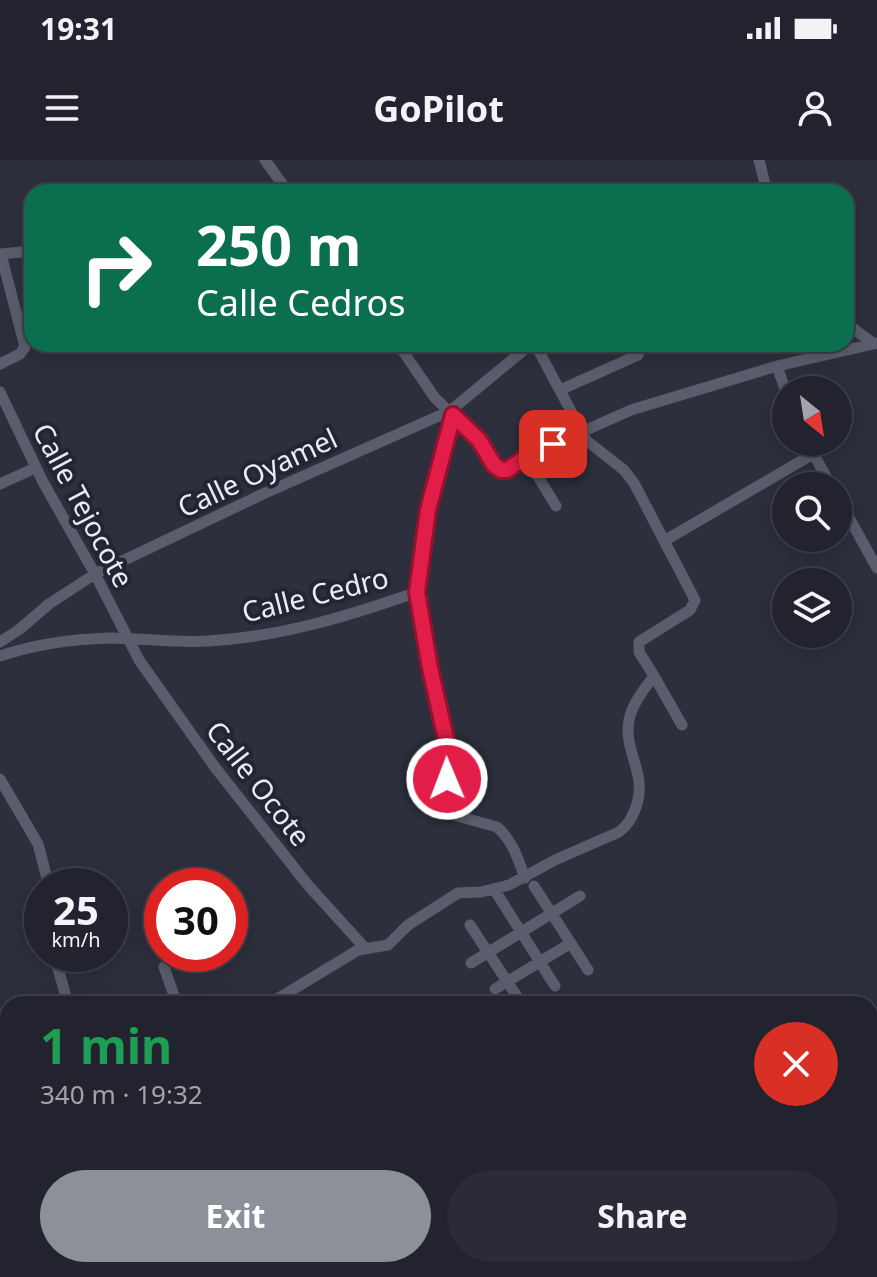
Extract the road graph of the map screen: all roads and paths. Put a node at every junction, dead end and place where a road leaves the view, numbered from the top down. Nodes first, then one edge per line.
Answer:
1 (265, 160) edge
2 (759, 160) edge
3 (282, 184) edge
4 (765, 184) edge
5 (24, 252) edge
6 (0, 254) edge
7 (854, 329) edge
8 (24, 343) edge
9 (875, 343) edge
10 (24, 348) edge
11 (854, 348) edge
12 (403, 352) edge
13 (524, 352) edge
14 (538, 352) edge
15 (837, 352) edge
16 (638, 355) dead end
17 (0, 364) edge
18 (777, 366) junction
19 (780, 376) edge
20 (560, 390) junction
21 (0, 392) edge
22 (452, 413) junction
23 (581, 432) junction
24 (810, 456) edge
25 (526, 457) junction
26 (35, 468) junction
27 (0, 484) edge
28 (556, 506) dead end
29 (852, 519) edge
30 (664, 541) junction
31 (872, 549) edge
32 (877, 568) edge
33 (95, 574) junction
34 (417, 592) junction
35 (128, 639) junction
36 (0, 642) edge
37 (0, 656) edge
38 (654, 676) junction
39 (682, 725) dead end
40 (0, 779) edge
41 (44, 868) edge
42 (529, 882) junction
43 (494, 889) junction
44 (580, 896) dead end
45 (552, 913) junction
46 (470, 925) dead end
47 (521, 932) junction
48 (571, 943) junction
49 (364, 947) junction
50 (488, 953) junction
51 (540, 962) junction
52 (471, 963) dead end
53 (588, 970) dead end
54 (59, 972) edge
55 (166, 972) edge
56 (507, 982) junction
57 (555, 986) dead end
58 (495, 989) dead end
59 (66, 996) edge
60 (174, 996) edge
61 (282, 996) edge
62 (517, 996) edge

1 - 3 street
2 - 4 street
5 - 6 street
6 - 8 street
7 - 9 street
9 - 11 street
10 - 17 street
12 - 22 street
13 - 22 street, Calle Oyamel
14 - 20 street
15 - 18 street
16 - 20 street
18 - 19 street
18 - 23 street
20 - 23 street
21 - 26 street, Calle Tejocote
22 - 25 street
22 - 33 street, Calle Oyamel
22 - 34 street
23 - 25 street
23 - 30 street
24 - 30 street
25 - 28 street
26 - 27 street
26 - 33 street, Calle Tejocote
29 - 31 street
30 - 38 street
31 - 32 street
33 - 35 street, Calle Tejocote
33 - 36 street, Calle Oyamel
34 - 35 street, Calle Cedro
34 - 42 street
35 - 37 street, Calle Cedro
35 - 49 street, Calle Ocote
38 - 39 street
38 - 42 street
40 - 41 street
42 - 43 street
42 - 45 street
43 - 47 street
43 - 49 street
44 - 45 street
45 - 47 street
45 - 48 street
46 - 50 street
47 - 50 street
47 - 51 street
48 - 51 street
48 - 53 street
49 - 61 street
50 - 52 street
50 - 56 street
51 - 56 street
51 - 57 street
54 - 59 street
55 - 60 street
56 - 58 street
56 - 62 street

